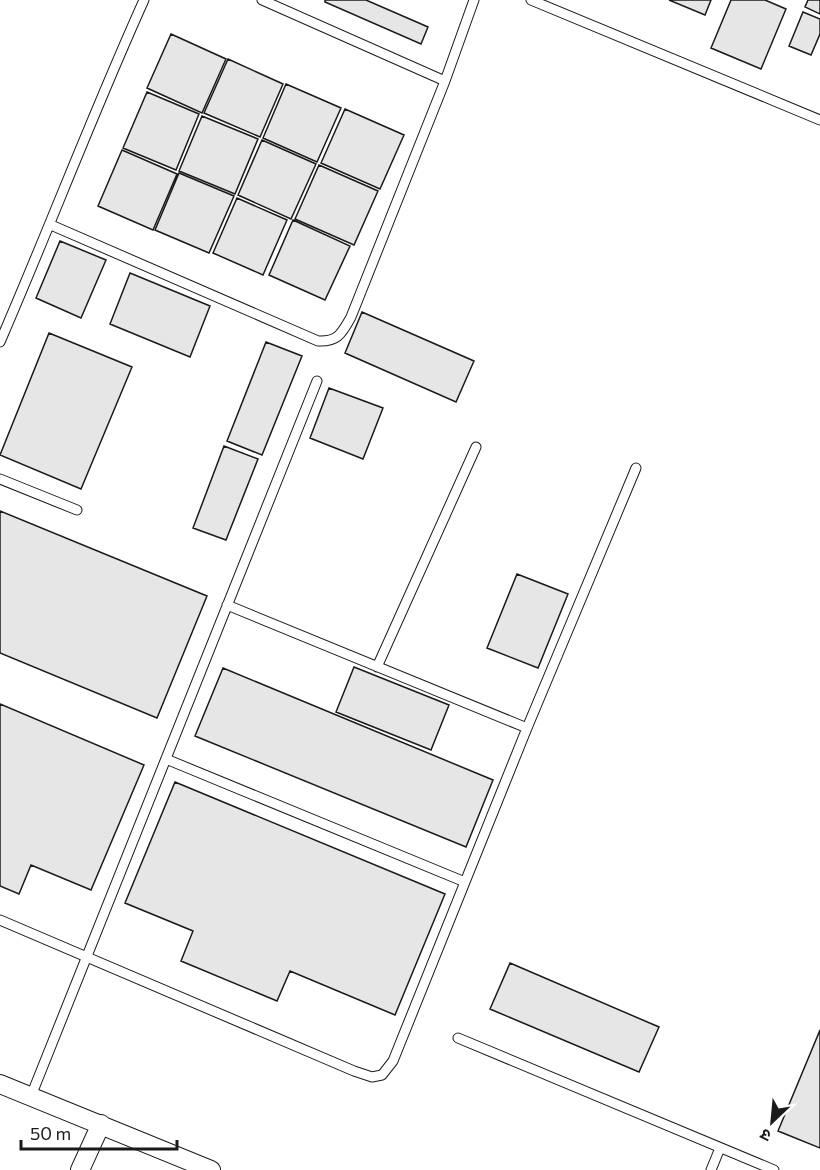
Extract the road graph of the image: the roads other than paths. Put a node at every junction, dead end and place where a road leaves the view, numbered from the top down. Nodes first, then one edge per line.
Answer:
1 (144, 0) edge
2 (262, 0) edge
3 (474, 0) edge
4 (531, 0) edge
5 (446, 81) junction
6 (820, 120) edge
7 (51, 225) junction
8 (0, 342) edge
9 (318, 381) dead end
10 (476, 447) dead end
11 (636, 468) dead end
12 (0, 479) edge
13 (77, 510) dead end
14 (227, 605) junction
15 (377, 667) junction
16 (527, 728) junction
17 (166, 759) junction
18 (465, 882) junction
19 (0, 920) edge
20 (87, 956) junction
21 (458, 1038) dead end
22 (0, 1084) edge
23 (31, 1096) junction
24 (101, 1125) junction
25 (720, 1148) junction
26 (80, 1170) edge
27 (211, 1170) edge
28 (711, 1170) edge
29 (774, 1170) edge

1 - 7 lane
2 - 5 lane
3 - 5 lane
4 - 6 lane
5 - 7 lane
7 - 8 lane
9 - 14 lane
10 - 15 lane
11 - 16 lane
12 - 13 lane
14 - 15 lane
14 - 17 lane
15 - 16 lane
16 - 18 lane
17 - 18 lane
17 - 20 lane
18 - 20 lane
19 - 20 lane
20 - 23 lane
21 - 25 lane
22 - 23 street
23 - 24 street
24 - 26 street
24 - 27 street
25 - 28 lane
25 - 29 lane

